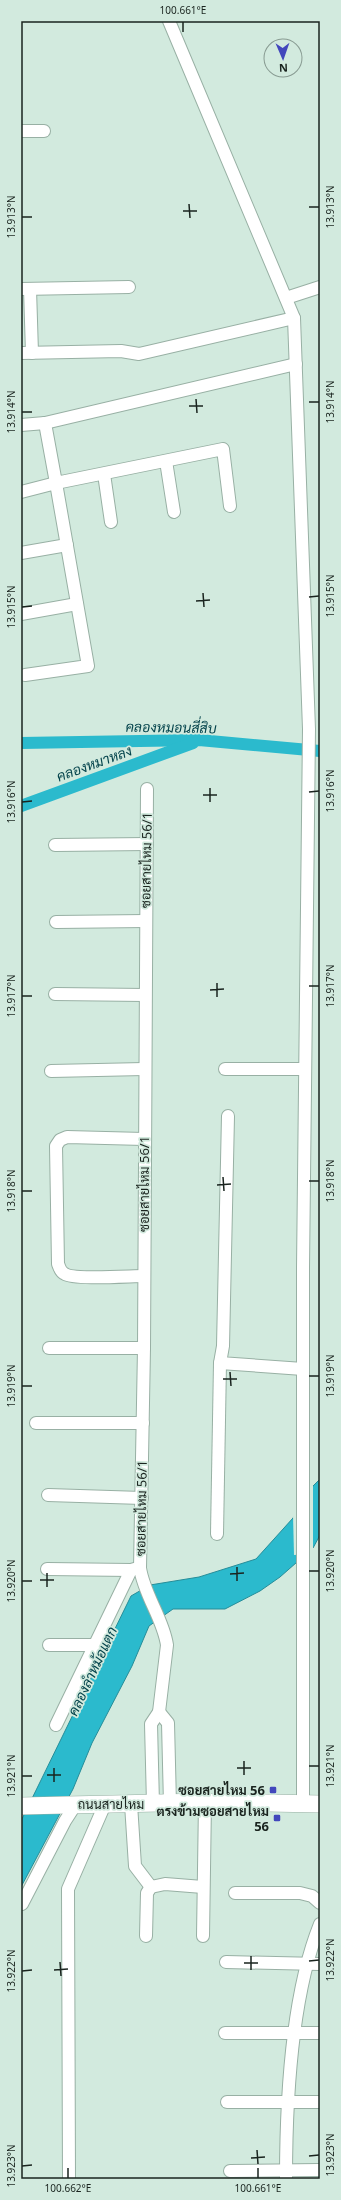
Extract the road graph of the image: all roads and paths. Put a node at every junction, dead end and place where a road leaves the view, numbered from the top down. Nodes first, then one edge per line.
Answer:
1 (169, 21) edge
2 (21, 131) edge
3 (44, 131) dead end
4 (129, 287) dead end
5 (320, 287) edge
6 (26, 289) edge
7 (286, 298) junction
8 (294, 318) junction
9 (27, 354) edge
10 (296, 364) junction
11 (45, 423) junction
12 (21, 425) edge
13 (166, 461) junction
14 (104, 474) junction
15 (56, 483) junction
16 (21, 492) edge
17 (230, 506) dead end
18 (174, 512) dead end
19 (112, 522) dead end
20 (67, 545) junction
21 (21, 553) edge
22 (77, 604) junction
23 (21, 614) edge
24 (25, 675) dead end
25 (147, 789) dead end
26 (146, 844) junction
27 (55, 845) dead end
28 (146, 921) junction
29 (56, 922) dead end
30 (55, 994) dead end
31 (145, 995) junction
32 (225, 1068) dead end
33 (144, 1069) junction
34 (305, 1069) junction
35 (51, 1071) dead end
36 (228, 1116) dead end
37 (144, 1139) junction
38 (144, 1276) junction
39 (49, 1348) dead end
40 (144, 1348) junction
41 (220, 1363) junction
42 (303, 1369) junction
43 (36, 1422) dead end
44 (143, 1423) junction
45 (48, 1495) dead end
46 (142, 1498) junction
47 (217, 1534) dead end
48 (47, 1569) dead end
49 (137, 1572) junction
50 (49, 1645) dead end
51 (96, 1645) junction
52 (159, 1712) junction
53 (56, 1725) dead end
54 (205, 1802) junction
55 (73, 1804) junction
56 (105, 1804) junction
57 (131, 1804) junction
58 (153, 1804) junction
59 (170, 1804) junction
60 (303, 1804) junction
61 (320, 1804) edge
62 (21, 1806) edge
63 (151, 1887) junction
64 (203, 1887) junction
65 (235, 1893) dead end
66 (317, 1898) edge
67 (22, 1904) edge
68 (320, 1924) edge
69 (146, 1936) dead end
70 (204, 1936) dead end
71 (226, 1962) dead end
72 (307, 1963) junction
73 (320, 1964) edge
74 (225, 2033) dead end
75 (295, 2033) junction
76 (320, 2033) edge
77 (227, 2102) dead end
78 (289, 2102) junction
79 (320, 2102) edge
80 (320, 2170) edge
81 (230, 2171) dead end
82 (286, 2175) edge
83 (69, 2179) edge

1 - 7 street
2 - 3 street
4 - 6 street
5 - 7 street
6 - 9 street
7 - 8 street
8 - 9 street
8 - 10 street
10 - 11 street
10 - 34 street
11 - 12 street
11 - 15 street
13 - 14 street
13 - 17 street
13 - 18 street
14 - 15 street
14 - 19 street
15 - 16 street
15 - 20 street
20 - 21 street
20 - 22 street
22 - 23 street
22 - 24 street
25 - 26 street, ซอยสายไหม 56/1
26 - 27 street
26 - 28 street, ซอยสายไหม 56/1
28 - 29 street
28 - 31 street, ซอยสายไหม 56/1
30 - 31 street
31 - 33 street, ซอยสายไหม 56/1
32 - 34 street
33 - 35 street
33 - 37 street, ซอยสายไหม 56/1
34 - 42 street
36 - 41 street
37 - 38 street, ซอยสายไหม 56/1
37 - 38 street
38 - 40 street, ซอยสายไหม 56/1
39 - 40 street
40 - 44 street, ซอยสายไหม 56/1
41 - 42 street
41 - 47 street
42 - 60 street
43 - 44 street
44 - 46 street, ซอยสายไหม 56/1
45 - 46 street
46 - 49 street, ซอยสายไหม 56/1
48 - 49 street
49 - 51 street
49 - 52 street
50 - 51 street
51 - 53 street
52 - 58 street
52 - 59 street
54 - 59 main road, ถนนสายไหม
54 - 60 main road, ถนนสายไหม
54 - 64 street
55 - 56 main road, ถนนสายไหม
55 - 62 main road, ถนนสายไหม
55 - 67 street
56 - 57 main road, ถนนสายไหม
56 - 83 street
57 - 58 main road, ถนนสายไหม
57 - 63 street
58 - 59 main road, ถนนสายไหม
60 - 61 main road, ถนนสายไหม
63 - 64 street
63 - 69 street
64 - 70 street
65 - 66 street
68 - 72 street
71 - 72 street
72 - 73 street
72 - 75 street
74 - 75 street
75 - 76 street
75 - 78 street
77 - 78 street
78 - 79 street
78 - 82 street
80 - 82 street
81 - 82 street

